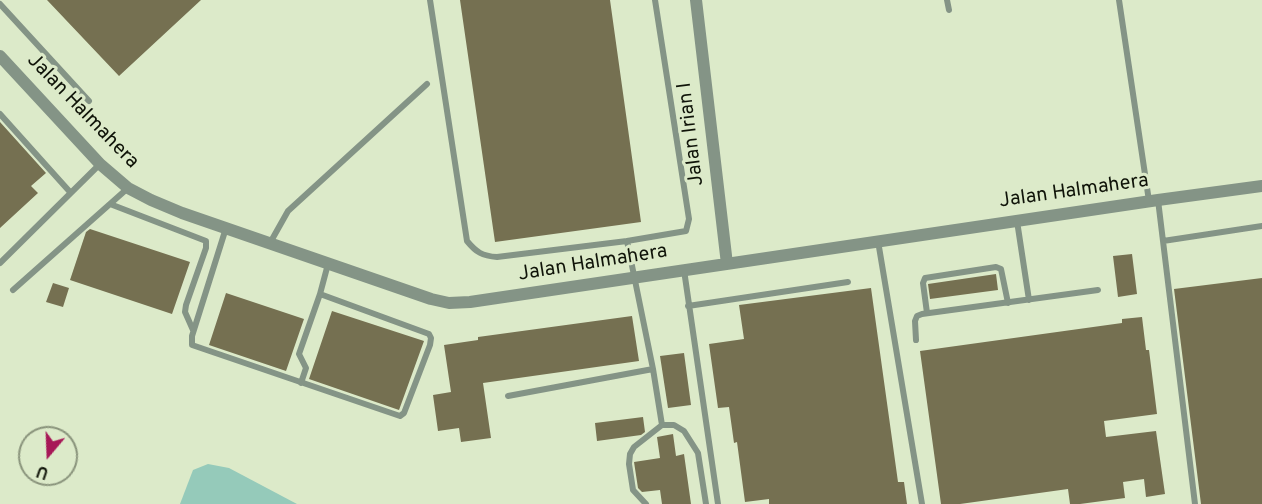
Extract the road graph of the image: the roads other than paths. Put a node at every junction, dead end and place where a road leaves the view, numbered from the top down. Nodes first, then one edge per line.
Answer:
1 (430, 0) edge
2 (655, 0) edge
3 (696, 0) edge
4 (947, 0) edge
5 (1119, 0) edge
6 (0, 4) edge
7 (949, 10) dead end
8 (0, 56) edge
9 (427, 84) dead end
10 (89, 101) dead end
11 (0, 114) edge
12 (100, 164) junction
13 (1262, 186) edge
14 (128, 188) junction
15 (70, 192) junction
16 (1153, 200) junction
17 (110, 204) junction
18 (1017, 221) junction
19 (1262, 226) edge
20 (226, 228) junction
21 (627, 241) junction
22 (878, 241) junction
23 (1163, 242) junction
24 (270, 243) junction
25 (0, 263) edge
26 (328, 264) junction
27 (727, 264) junction
28 (684, 270) junction
29 (634, 277) junction
30 (848, 282) dead end
31 (13, 290) dead end
32 (1098, 290) dead end
33 (320, 294) junction
34 (1029, 300) junction
35 (1008, 303) junction
36 (688, 306) junction
37 (927, 313) junction
38 (194, 331) junction
39 (916, 340) dead end
40 (653, 369) junction
41 (301, 383) junction
42 (508, 396) dead end
43 (662, 425) junction
44 (646, 504) edge
45 (706, 504) edge
46 (718, 504) edge
47 (922, 504) edge
48 (1195, 504) edge

1 - 21 lane
2 - 21 lane
3 - 27 street, Jalan Irian I
4 - 7 lane
5 - 16 lane
6 - 10 lane
8 - 12 street, Jalan Halmahera
9 - 24 lane
11 - 15 lane
12 - 14 street, Jalan Halmahera
12 - 15 lane
13 - 16 street, Jalan Halmahera
14 - 17 lane
14 - 20 street, Jalan Halmahera
15 - 25 lane
16 - 18 street, Jalan Halmahera
16 - 23 lane
17 - 31 lane
17 - 38 lane
18 - 22 street, Jalan Halmahera
18 - 34 lane
19 - 23 lane
20 - 24 street, Jalan Halmahera
20 - 38 lane
21 - 29 lane
22 - 27 street, Jalan Halmahera
22 - 47 lane
23 - 48 lane
24 - 26 street, Jalan Halmahera
26 - 29 street, Jalan Halmahera
26 - 33 lane
27 - 28 street, Jalan Halmahera
28 - 29 street, Jalan Halmahera
28 - 36 lane
29 - 40 lane
30 - 36 lane
32 - 34 lane
33 - 41 lane
33 - 41 lane
34 - 35 lane
35 - 37 lane
35 - 37 lane
36 - 46 lane
37 - 39 lane
38 - 41 lane
40 - 42 lane
40 - 43 lane
43 - 44 lane
43 - 45 lane

